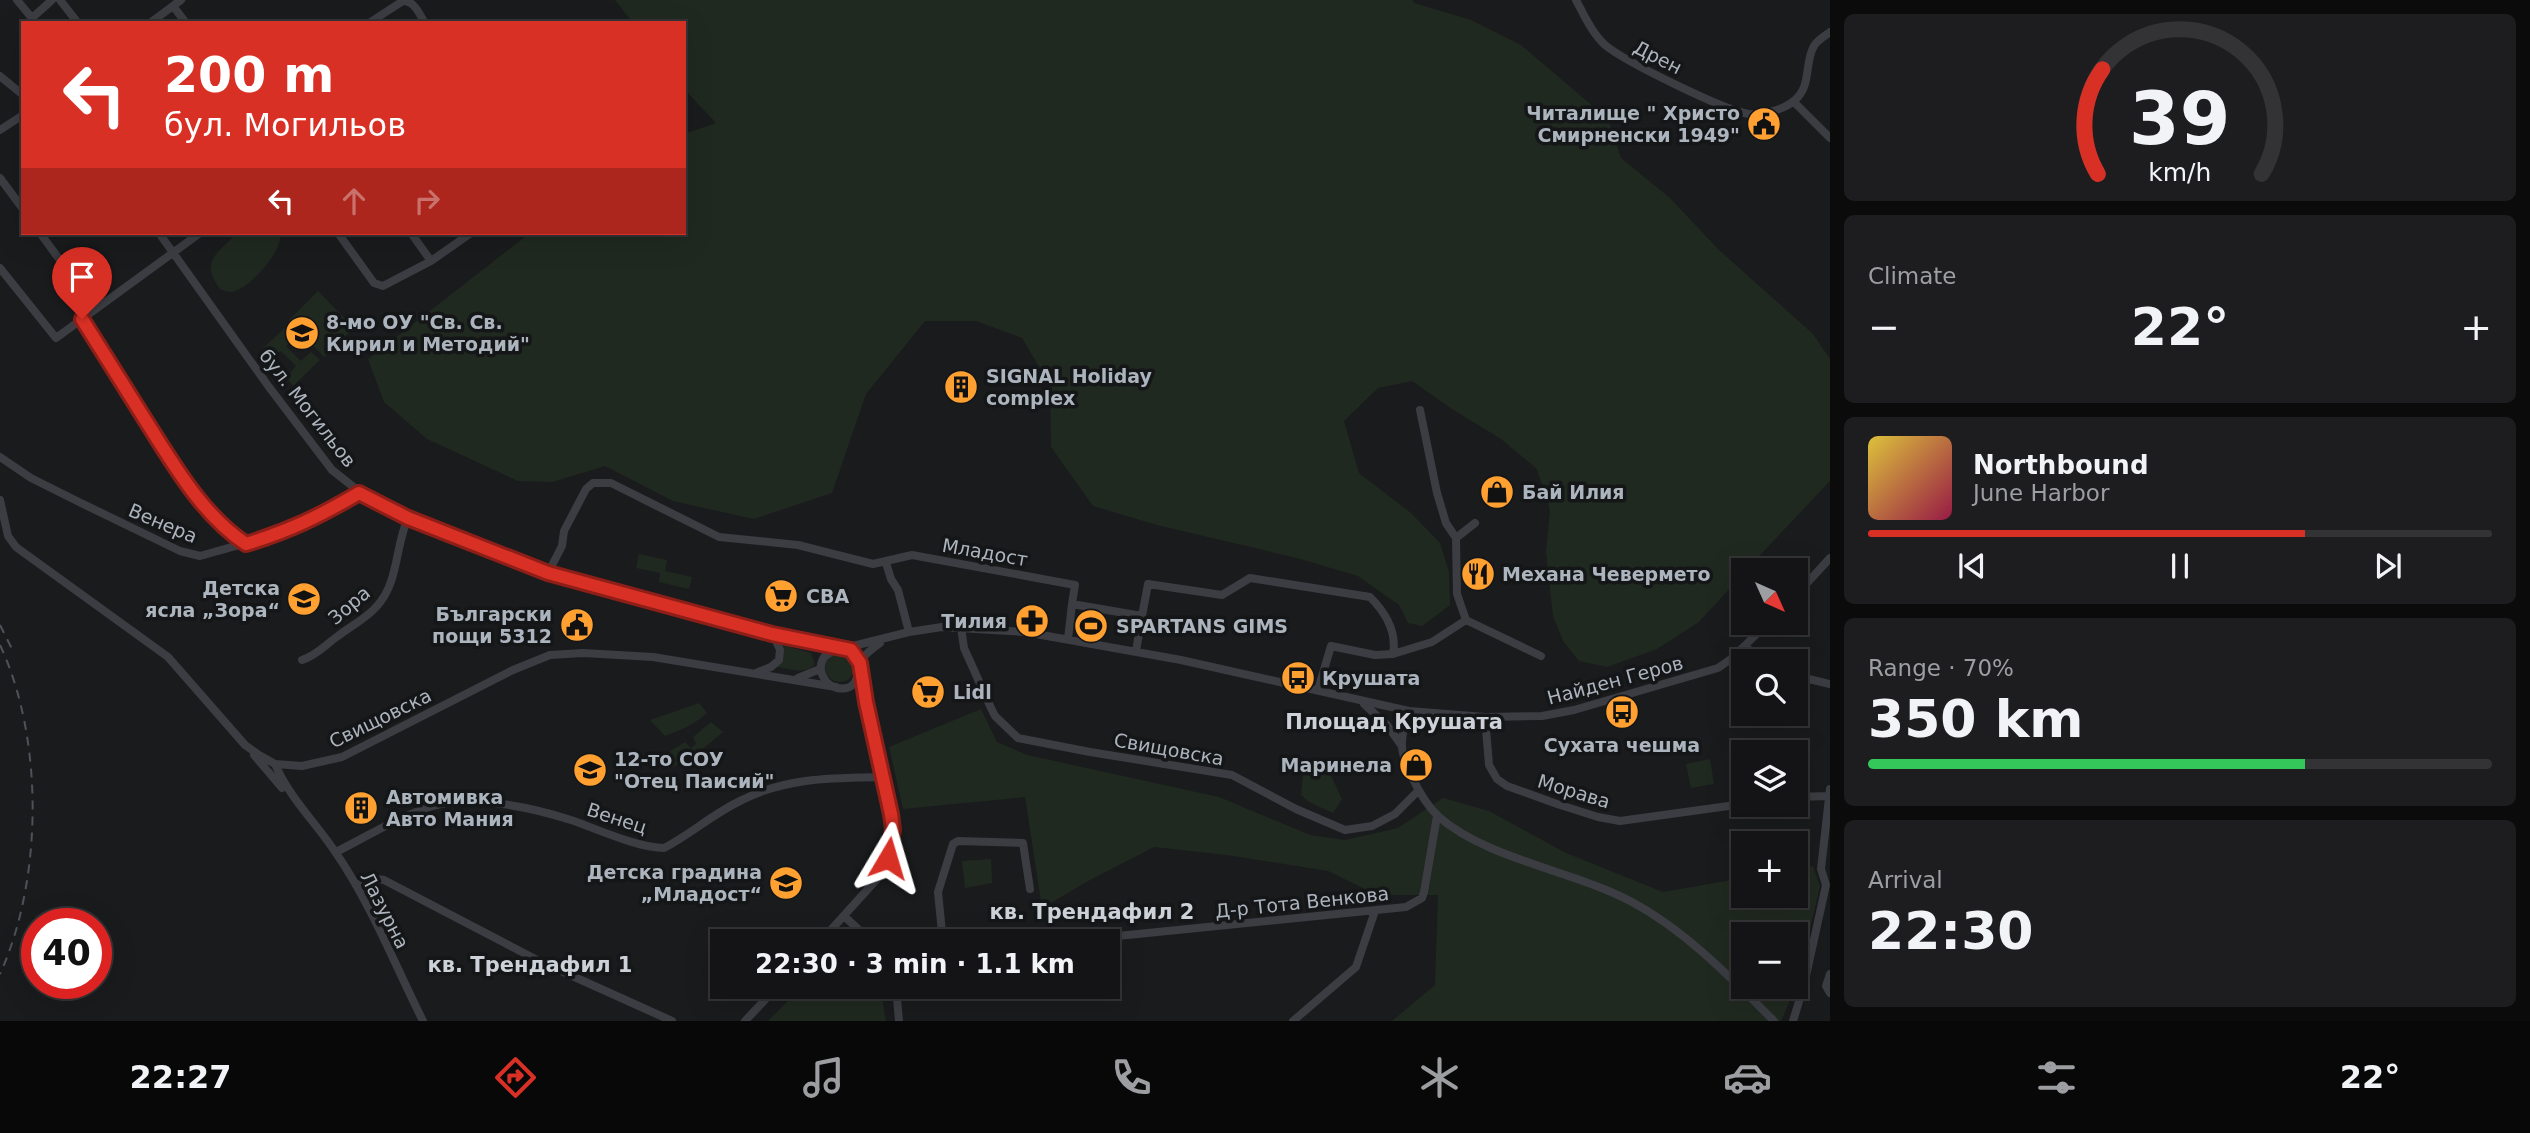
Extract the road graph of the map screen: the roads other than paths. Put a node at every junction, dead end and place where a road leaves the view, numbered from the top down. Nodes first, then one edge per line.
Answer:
1 (18, 0) edge
2 (52, 0) edge
3 (60, 0) edge
4 (1576, 0) edge
5 (177, 3) edge
6 (34, 20) edge
7 (76, 21) edge
8 (153, 21) edge
9 (185, 21) edge
10 (372, 21) edge
11 (424, 21) edge
12 (1829, 33) edge
13 (0, 76) edge
14 (21, 93) edge
15 (1794, 102) junction
16 (21, 116) edge
17 (0, 130) edge
18 (1830, 138) edge
19 (0, 178) edge
20 (21, 206) edge
21 (41, 235) edge
22 (160, 235) edge
23 (197, 235) edge
24 (339, 235) edge
25 (412, 235) edge
26 (468, 235) edge
27 (173, 253) junction
28 (431, 261) junction
29 (0, 268) edge
30 (96, 309) junction
31 (82, 319) junction
32 (1420, 410) dead end
33 (0, 457) edge
34 (359, 493) junction
35 (0, 500) edge
36 (408, 518) junction
37 (1475, 523) dead end
38 (1456, 538) junction
39 (246, 544) junction
40 (1830, 558) edge
41 (886, 563) junction
42 (548, 573) junction
43 (1808, 582) edge
44 (1073, 604) junction
45 (1142, 616) junction
46 (1466, 620) junction
47 (961, 627) junction
48 (909, 632) junction
49 (772, 634) junction
50 (1756, 635) edge
51 (885, 639) junction
52 (1068, 639) junction
53 (801, 640) junction
54 (1745, 646) junction
55 (843, 648) junction
56 (1748, 649) edge
57 (1136, 651) junction
58 (1394, 654) junction
59 (1541, 656) dead end
60 (302, 660) dead end
61 (860, 663) junction
62 (821, 665) junction
63 (754, 673) junction
64 (860, 674) junction
65 (795, 679) junction
66 (1808, 679) edge
67 (1830, 684) edge
68 (839, 688) junction
69 (1318, 690) junction
70 (866, 702) junction
71 (1361, 702) junction
72 (1409, 711) junction
73 (1485, 717) junction
74 (245, 745) junction
75 (1401, 745) junction
76 (275, 764) junction
77 (883, 777) junction
78 (1418, 790) junction
79 (1829, 792) edge
80 (1808, 795) edge
81 (1731, 806) edge
82 (1437, 816) junction
83 (314, 823) junction
84 (336, 852) junction
85 (356, 884) junction
86 (1030, 889) dead end
87 (1375, 911) junction
88 (844, 916) junction
89 (832, 929) edge
90 (858, 929) edge
91 (942, 929) edge
92 (1120, 936) edge
93 (1830, 974) edge
94 (1830, 993) edge
95 (766, 999) edge
96 (897, 999) edge
97 (423, 1021) edge
98 (672, 1021) edge
99 (745, 1021) edge
100 (899, 1021) edge
101 (1293, 1021) edge
102 (1774, 1021) edge
103 (1793, 1021) edge

1 - 6 street
2 - 6 street
3 - 7 street
4 - 15 street, Дрен
5 - 8 street
5 - 9 street
10 - 11 street
12 - 15 street
13 - 14 street
15 - 18 street
16 - 17 street
19 - 20 street
21 - 30 street
22 - 27 street, бул. Могильов
23 - 27 street
24 - 28 street
25 - 28 street
26 - 28 street
27 - 30 street
27 - 34 street, бул. Могильов
29 - 31 street
30 - 31 street
31 - 39 street
32 - 38 street
33 - 39 street, Венера
34 - 36 street, бул. Могильов
34 - 39 street, Венера
35 - 74 street
36 - 42 street, бул. Могильов
36 - 60 street, Зора
37 - 38 street
38 - 46 street
40 - 43 street
41 - 42 street, Младост
41 - 44 street, Младост
41 - 48 street
42 - 49 street, бул. Могильов
44 - 45 street
44 - 52 street
45 - 57 street
45 - 58 street
46 - 58 street
46 - 59 street
47 - 48 street
47 - 52 street
47 - 78 street, Свищовска
48 - 51 street
49 - 53 street, бул. Могильов
49 - 63 street
50 - 54 street, Найден Геров
51 - 55 street
51 - 61 street
52 - 57 street
53 - 55 street, бул. Могильов
53 - 62 street
54 - 56 street
54 - 73 street, Найден Геров
55 - 61 street
55 - 62 street
57 - 69 street
58 - 69 street
61 - 64 street
62 - 65 street
62 - 68 street
63 - 65 street, Свищовска
63 - 76 street, Свищовска
64 - 68 street
64 - 70 street
65 - 68 street, Свищовска
66 - 67 street
68 - 70 street
69 - 71 street
70 - 77 street
71 - 72 street
71 - 75 street
72 - 73 street, Найден Геров
72 - 75 street
73 - 81 street, Морава
74 - 76 street
74 - 83 street
75 - 78 street
76 - 83 street
77 - 84 street, Венец
77 - 88 street
78 - 82 street
79 - 80 street
79 - 103 street
82 - 87 street, Д-р Тота Венкова
82 - 102 street
83 - 84 street, Лазурна
84 - 85 street, Лазурна
85 - 97 street, Лазурна
85 - 98 street
86 - 91 street
87 - 92 street, Д-р Тота Венкова
87 - 101 street
88 - 89 street
88 - 90 street
93 - 94 street
95 - 99 street
96 - 100 street

